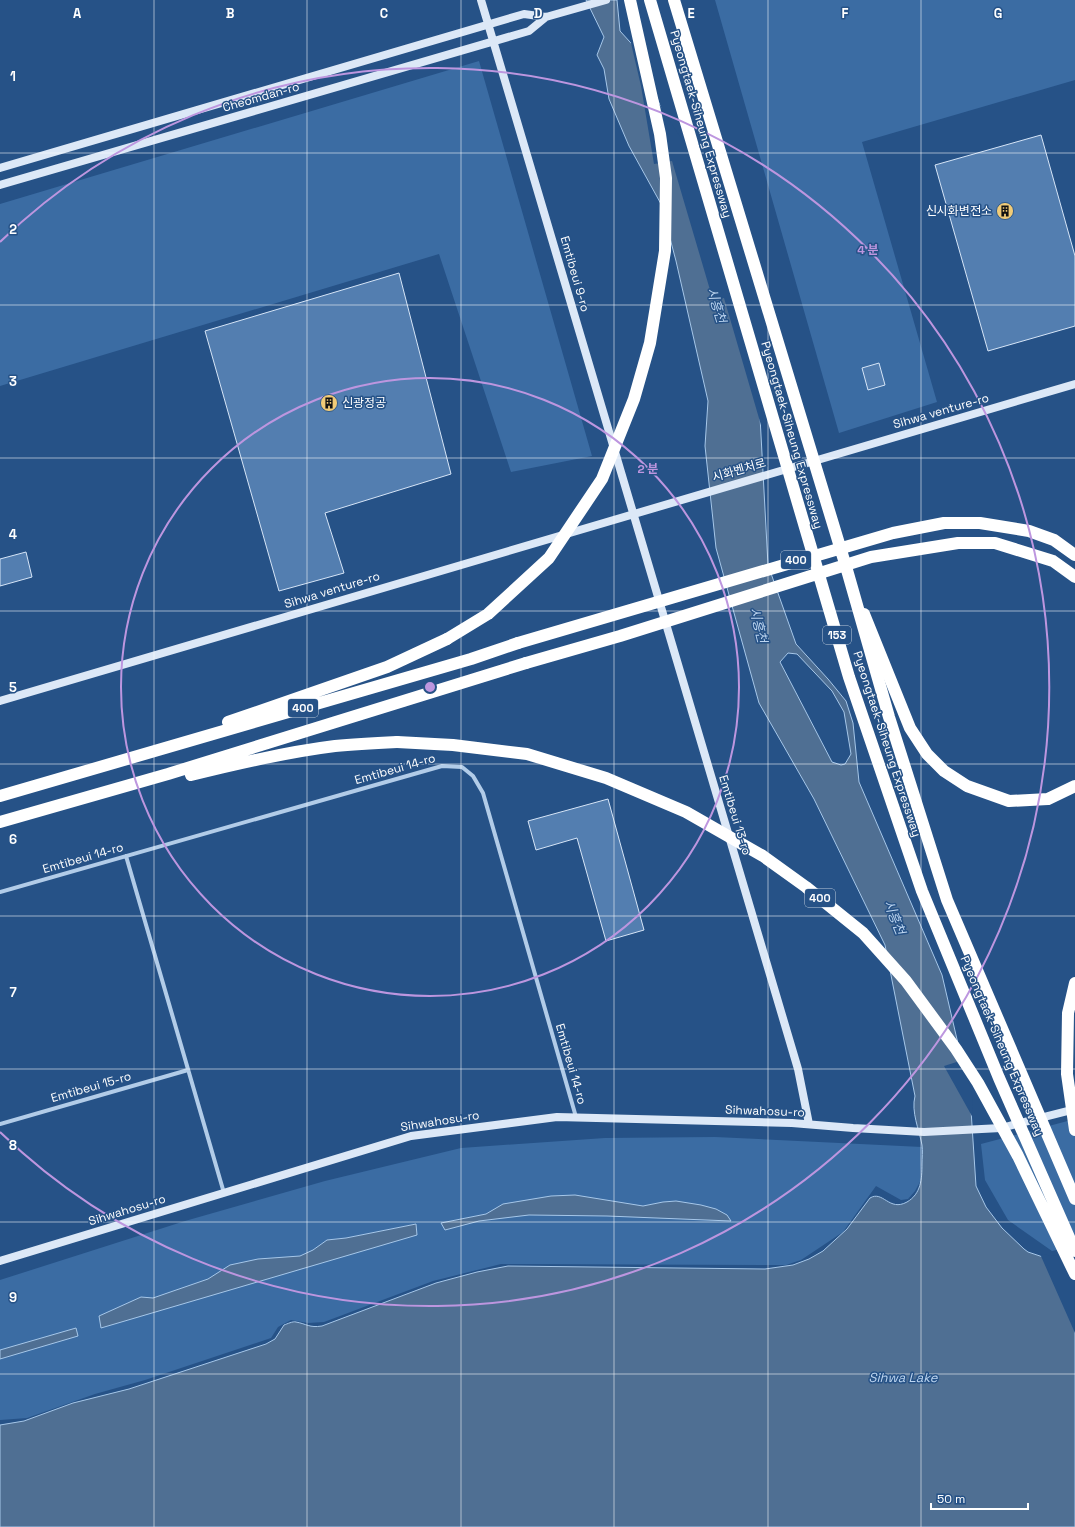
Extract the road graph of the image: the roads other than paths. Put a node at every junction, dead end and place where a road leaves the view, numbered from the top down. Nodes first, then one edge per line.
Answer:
1 (482, 0) edge
2 (606, 0) edge
3 (630, 0) edge
4 (650, 0) edge
5 (674, 0) edge
6 (546, 17) junction
7 (489, 25) junction
8 (494, 42) junction
9 (0, 168) edge
10 (0, 185) edge
11 (1075, 384) edge
12 (814, 461) joint
13 (671, 502) joint
14 (633, 514) junction
15 (1075, 555) edge
16 (847, 570) junction
17 (1075, 577) edge
18 (0, 701) edge
19 (87, 770) junction
20 (1075, 786) edge
21 (0, 796) edge
22 (0, 824) edge
23 (126, 856) junction
24 (0, 892) edge
25 (1075, 983) edge
26 (188, 1070) junction
27 (1075, 1109) edge
28 (576, 1118) junction
29 (0, 1124) edge
30 (809, 1124) junction
31 (1075, 1130) edge
32 (224, 1193) junction
33 (1075, 1199) edge
34 (1075, 1251) edge
35 (0, 1261) edge
36 (1075, 1274) edge

1 - 7 main road, Emtibeui 9-ro
2 - 6 main road
3 - 19 highway, bridge
4 - 34 highway, Pyeongtaek-Siheung Expressway / 153, bridge
5 - 16 highway, Pyeongtaek-Siheung Expressway / 153, bridge
6 - 7 main road, Cheomdan-ro
6 - 8 main road, Cheomdan-ro
7 - 8 main road, Emtibeui 9-ro
7 - 9 main road, Cheomdan-ro
8 - 10 main road, Cheomdan-ro
8 - 14 main road, Emtibeui 9-ro
11 - 12 main road, Sihwa venture-ro
12 - 13 main road, 시화벤처로
13 - 14 main road, Sihwa venture-ro
14 - 18 main road, Sihwa venture-ro
14 - 30 main road, Emtibeui 13-ro
15 - 19 highway, 400, bridge
16 - 20 highway, bridge
16 - 33 highway, Pyeongtaek-Siheung Expressway / 153, bridge
17 - 22 highway, bridge
19 - 21 highway, 400
22 - 36 highway, 400, bridge
23 - 24 street, Emtibeui 14-ro
23 - 26 street
23 - 28 street, Emtibeui 14-ro
25 - 31 highway, bridge
26 - 29 street, Emtibeui 15-ro
26 - 32 street
27 - 30 main road, Sihwahosu-ro
28 - 30 main road, Sihwahosu-ro
28 - 32 main road, Sihwahosu-ro
32 - 35 main road, Sihwahosu-ro

